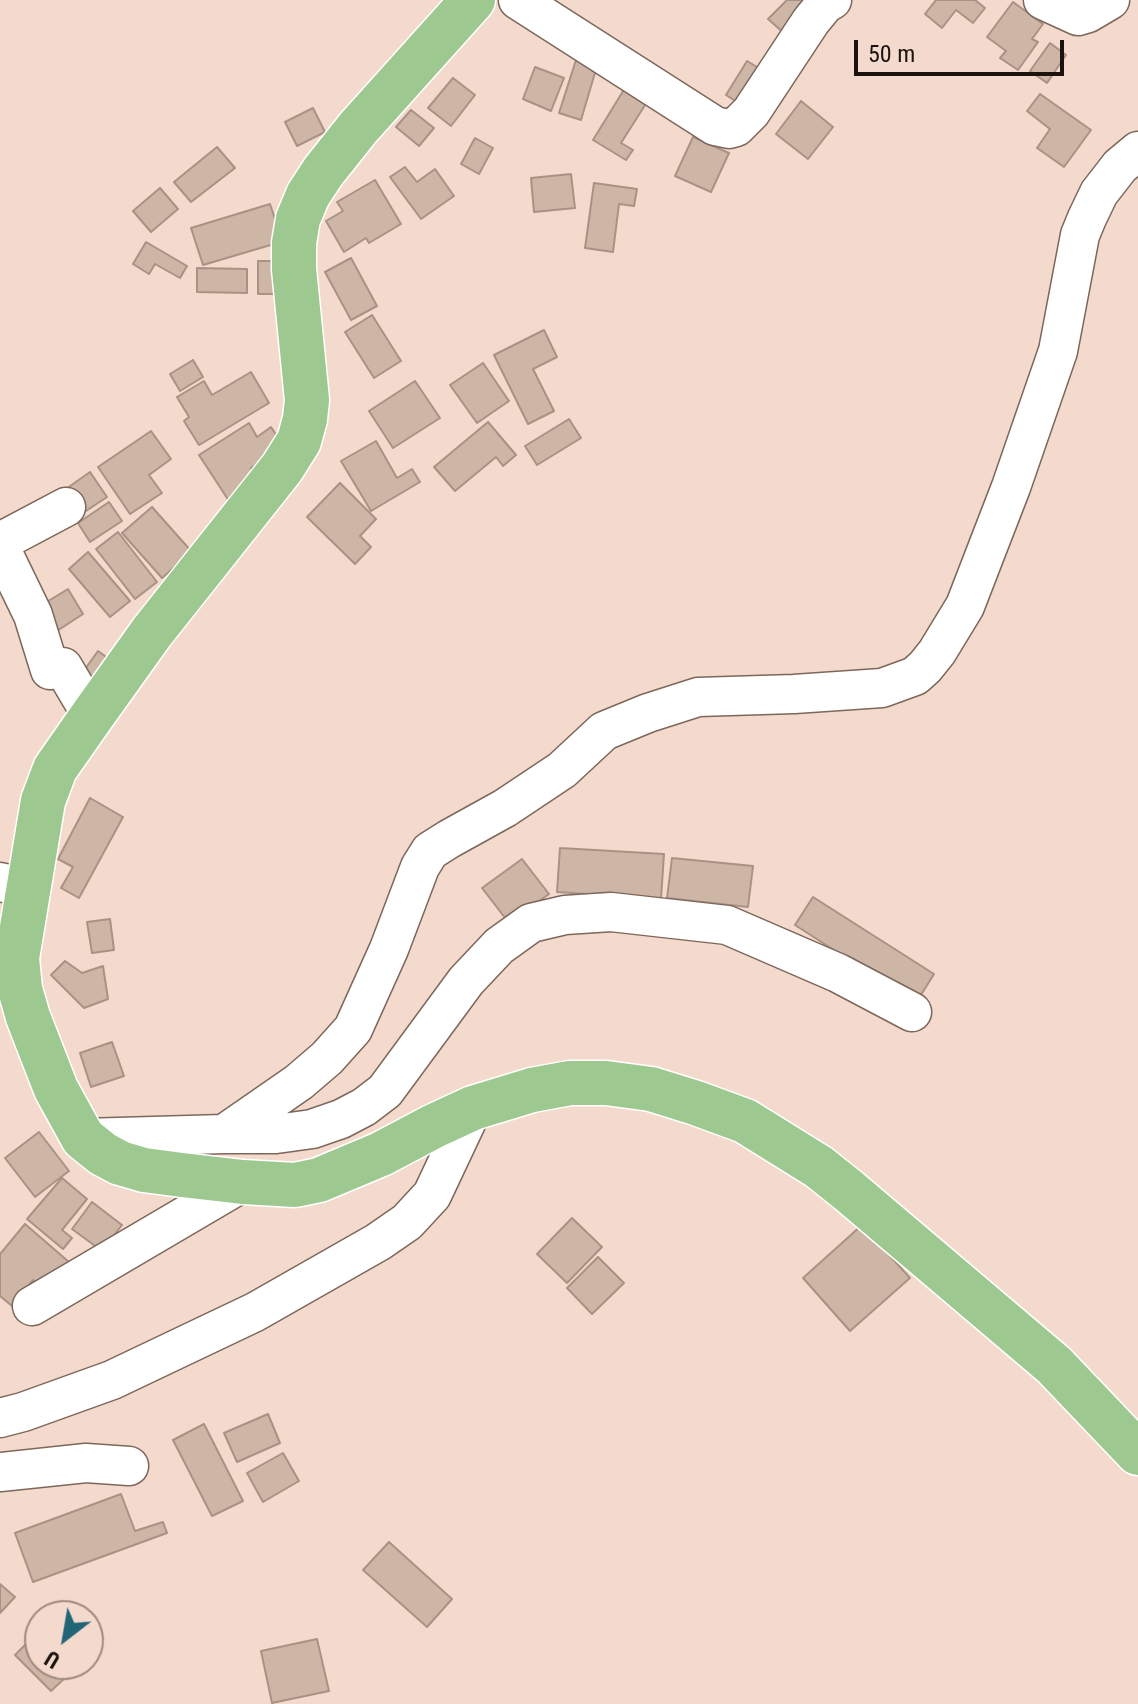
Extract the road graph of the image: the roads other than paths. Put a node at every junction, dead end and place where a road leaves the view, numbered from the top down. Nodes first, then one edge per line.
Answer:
1 (473, 0) edge
2 (518, 0) edge
3 (832, 0) edge
4 (1043, 0) edge
5 (1110, 0) edge
6 (1138, 151) edge
7 (66, 507) dead end
8 (0, 545) edge
9 (92, 716) junction
10 (14, 885) edge
11 (912, 1012) dead end
12 (473, 1108) junction
13 (224, 1134) junction
14 (83, 1138) junction
15 (243, 1182) junction
16 (32, 1306) dead end
17 (0, 1418) edge
18 (1138, 1453) edge
19 (129, 1466) dead end
20 (0, 1472) edge

1 - 9 main road
2 - 3 street
4 - 5 street
6 - 13 street
7 - 8 street
8 - 9 street
9 - 10 main road
10 - 14 main road
11 - 13 street
12 - 15 main road
12 - 17 street
12 - 18 main road
13 - 14 street
14 - 15 main road
15 - 16 street
19 - 20 street

